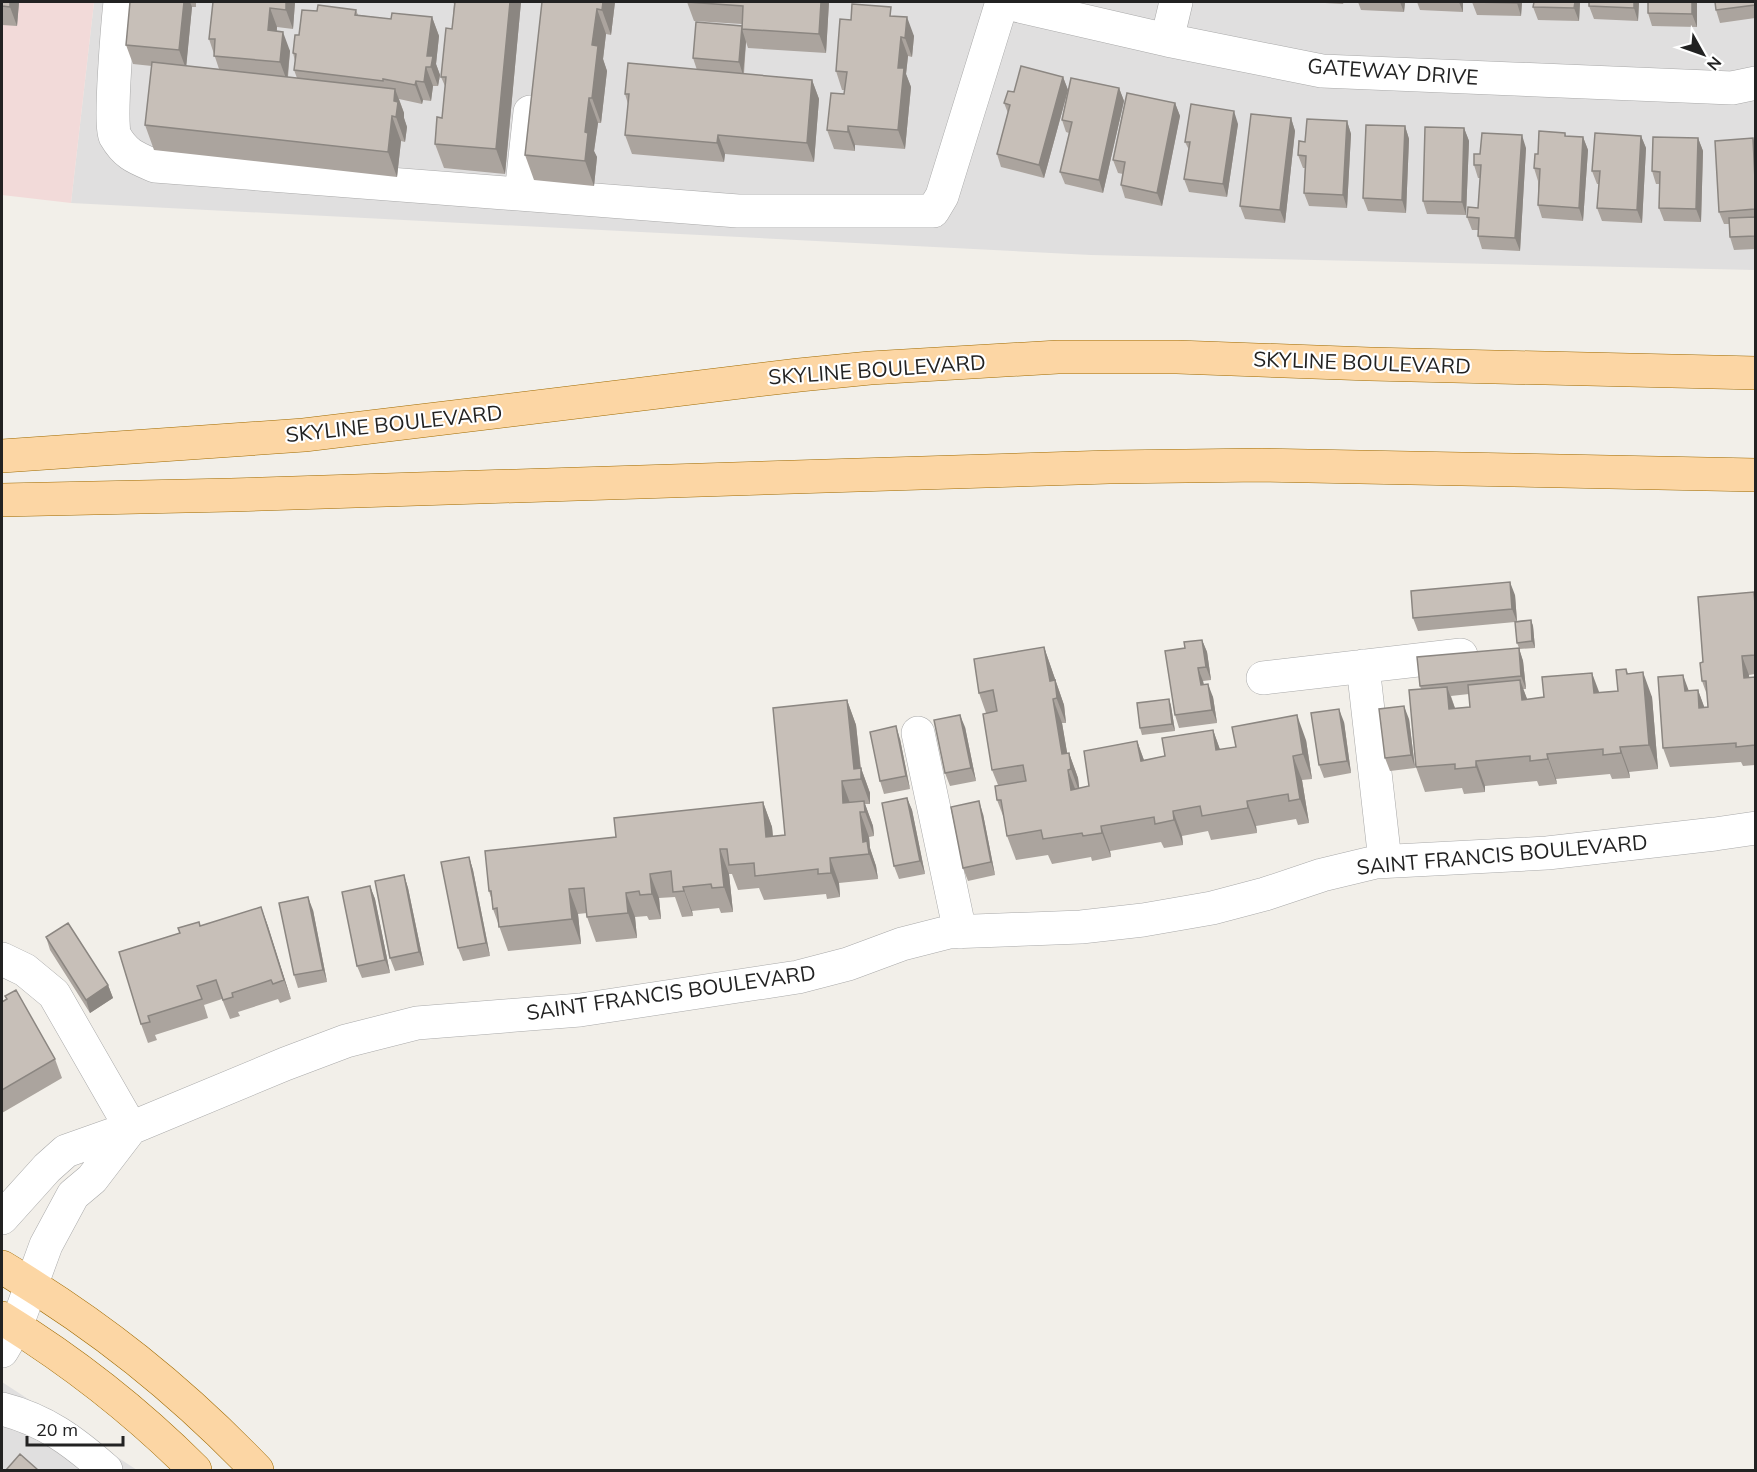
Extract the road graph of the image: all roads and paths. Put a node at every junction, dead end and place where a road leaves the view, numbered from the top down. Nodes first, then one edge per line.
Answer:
1 (120, 2) edge
2 (1002, 2) edge
3 (1176, 2) edge
4 (1167, 40) junction
5 (534, 81) edge
6 (1755, 83) edge
7 (521, 194) junction
8 (1755, 373) edge
9 (2, 456) edge
10 (1755, 475) edge
11 (2, 500) edge
12 (1494, 651) edge
13 (1363, 666) junction
14 (1263, 678) dead end
15 (918, 733) dead end
16 (1755, 828) edge
17 (1385, 861) junction
18 (960, 932) junction
19 (2, 959) edge
20 (131, 1128) junction
21 (2, 1218) edge
22 (2, 1267) edge
23 (32, 1286) junction
24 (5, 1324) edge
25 (2, 1409) edge
26 (106, 1470) edge
27 (195, 1470) edge
28 (257, 1470) edge

1 - 7 street
2 - 4 street, GATEWAY DRIVE
2 - 7 street
3 - 4 street
4 - 6 street, GATEWAY DRIVE
5 - 7 street
8 - 9 main road, SKYLINE BOULEVARD
10 - 11 main road
12 - 13 street
13 - 14 street
13 - 17 street
15 - 18 street
16 - 17 street, SAINT FRANCIS BOULEVARD
17 - 18 street, SAINT FRANCIS BOULEVARD
18 - 20 street, SAINT FRANCIS BOULEVARD
19 - 20 street
20 - 21 street, SAINT FRANCIS BOULEVARD
20 - 23 street
22 - 23 main road
23 - 24 street
23 - 28 main road
24 - 27 main road
25 - 26 street

